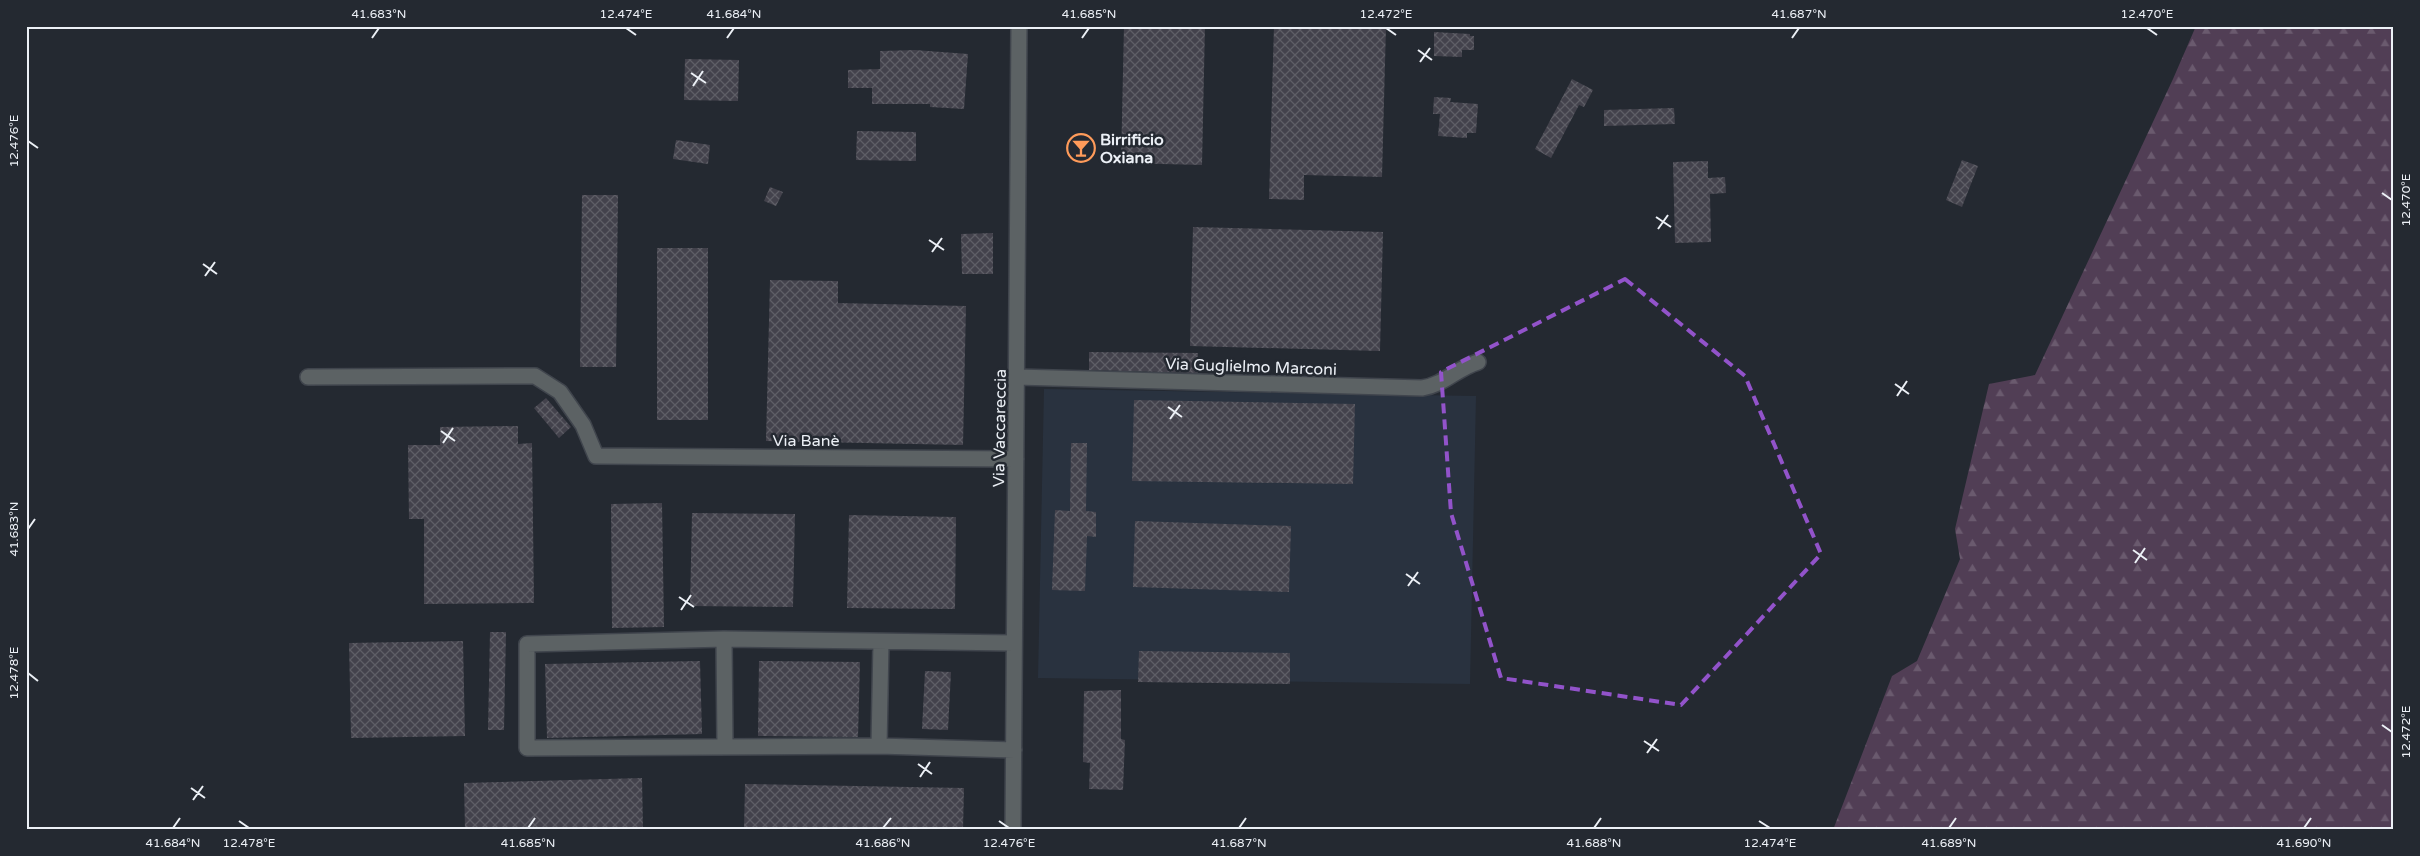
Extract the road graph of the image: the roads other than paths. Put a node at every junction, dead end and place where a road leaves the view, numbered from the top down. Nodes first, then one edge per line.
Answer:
1 (1020, 26) edge
2 (1478, 362) dead end
3 (1017, 376) junction
4 (308, 377) dead end
5 (1016, 459) junction
6 (724, 639) junction
7 (881, 642) junction
8 (1014, 643) junction
9 (725, 745) junction
10 (879, 746) junction
11 (1014, 750) junction
12 (1013, 830) edge

1 - 3 street, Via Vaccareccia
2 - 3 street, Via Guglielmo Marconi
3 - 5 street, Via Vaccareccia
4 - 5 street, Via Banè
5 - 8 street, Via Vaccareccia
6 - 7 street
6 - 9 street
6 - 9 street
7 - 8 street
7 - 10 street
8 - 11 street, Via Vaccareccia
9 - 10 street
10 - 11 street
11 - 12 street, Via Vaccareccia

